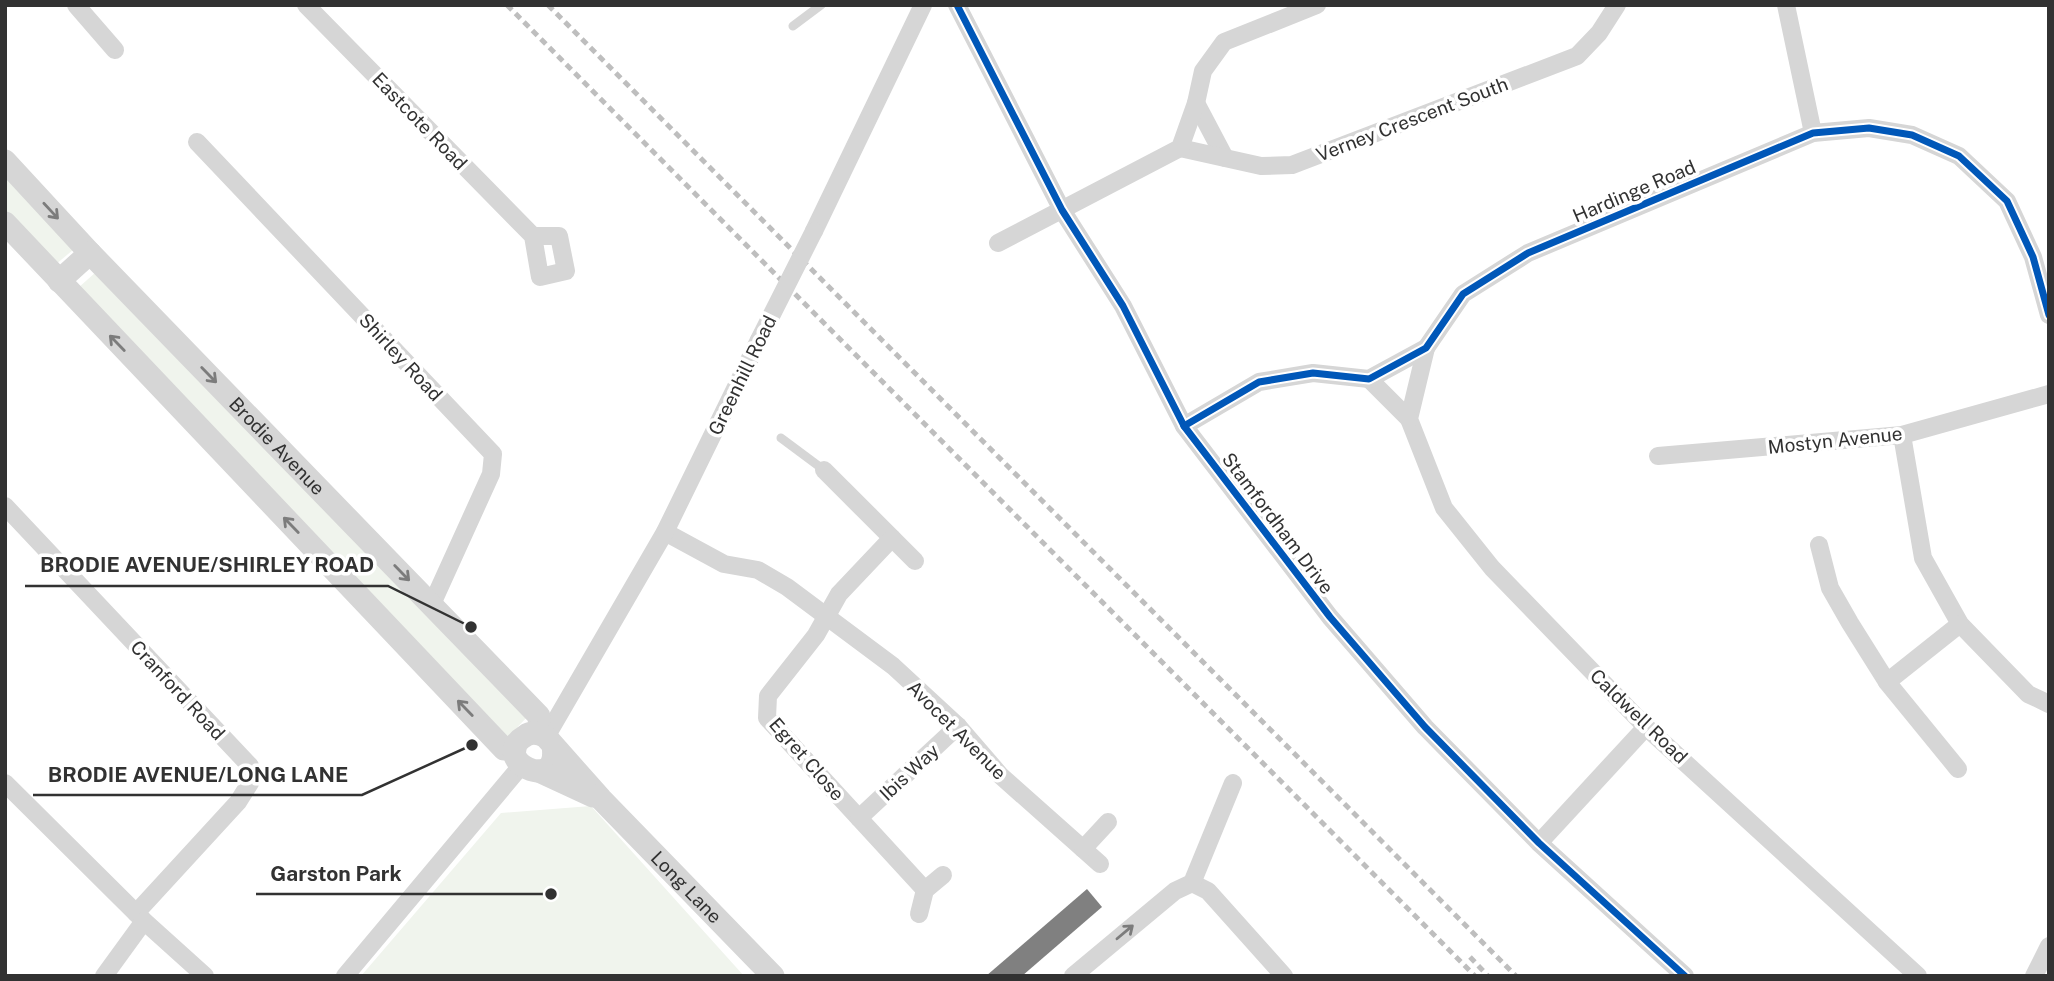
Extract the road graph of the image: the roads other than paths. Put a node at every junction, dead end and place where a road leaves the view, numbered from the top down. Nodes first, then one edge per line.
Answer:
1 (76, 5) edge
2 (306, 5) edge
3 (821, 5) edge
4 (923, 5) edge
5 (957, 5) edge
6 (1317, 5) edge
7 (1617, 5) edge
8 (1786, 5) edge
9 (793, 26) dead end
10 (115, 50) dead end
11 (1196, 103) junction
12 (1813, 133) junction
13 (197, 142) dead end
14 (1180, 148) junction
15 (1225, 158) junction
16 (5, 161) edge
17 (1062, 210) junction
18 (5, 223) edge
19 (533, 236) dead end
20 (998, 243) dead end
21 (90, 253) junction
22 (59, 281) junction
23 (2049, 315) edge
24 (1426, 348) junction
25 (1368, 379) junction
26 (2049, 394) edge
27 (1409, 419) junction
28 (1184, 426) junction
29 (1902, 435) junction
30 (781, 438) dead end
31 (1657, 456) dead end
32 (824, 470) joint
33 (5, 506) edge
34 (665, 532) junction
35 (892, 538) junction
36 (1819, 545) dead end
37 (915, 561) dead end
38 (432, 604) junction
39 (827, 617) junction
40 (1960, 624) junction
41 (1887, 682) junction
42 (2049, 704) edge
43 (958, 726) junction
44 (1647, 727) junction
45 (546, 739) junction
46 (525, 762) junction
47 (1958, 769) dead end
48 (5, 783) edge
49 (1233, 783) dead end
50 (601, 799) junction
51 (859, 818) junction
52 (1108, 822) dead end
53 (1539, 843) junction
54 (1083, 849) junction
55 (1100, 864) dead end
56 (943, 875) dead end
57 (1192, 883) junction
58 (925, 890) junction
59 (919, 914) dead end
60 (140, 917) junction
61 (2049, 946) edge
62 (104, 976) edge
63 (205, 976) edge
64 (345, 976) edge
65 (773, 976) edge
66 (1073, 976) edge
67 (1284, 976) edge
68 (1685, 976) edge
69 (1918, 976) edge
70 (2034, 976) edge

1 - 10 street
2 - 19 street, Eastcote Road
3 - 9 lane
4 - 34 street, Greenhill Road, bridge
5 - 17 street, Stamfordham Drive
6 - 11 street
7 - 15 street, Verney Crescent South
8 - 12 street
11 - 14 street
11 - 15 street
12 - 23 street, Hardinge Road
12 - 24 street, Hardinge Road
13 - 38 street, Shirley Road
14 - 15 street, Verney Crescent South
14 - 17 street
16 -> 21 street, Brodie Avenue
17 - 20 street
17 - 28 street, Stamfordham Drive
18 - 22 street
21 - 22 street
21 -> 38 street, Brodie Avenue
46 -> 22 street
24 - 25 street, Hardinge Road
24 - 27 street
25 - 27 street, Caldwell Road
25 - 28 street
26 - 29 street, Mostyn Avenue
27 - 44 street, Caldwell Road
28 - 53 street, Stamfordham Drive
29 - 31 street, Mostyn Avenue
29 - 40 street
30 - 32 lane
32 - 35 street
33 - 60 street, Cranford Road
34 - 39 street, Avocet Avenue
34 - 45 street, Greenhill Road
35 - 37 street
35 - 39 street
36 - 41 street
38 - 45 street, Brodie Avenue
39 - 43 street, Avocet Avenue
39 - 51 street, Egret Close
40 - 41 street
40 - 42 street
41 - 47 street
43 - 51 street, Ibis Way
43 - 54 street, Avocet Avenue
44 - 53 street
44 - 69 street, Caldwell Road
45 - 46 street
45 - 46 street
45 - 50 street, Long Lane
46 - 50 street, Long Lane
46 - 64 street
48 - 60 street
49 - 57 street
50 - 65 street, Long Lane
51 - 58 street, Egret Close
52 - 54 street
53 - 68 street, Stamfordham Drive
54 - 55 street, Avocet Avenue
56 - 58 street
66 -> 57 street
57 - 67 street
58 - 59 street
60 - 62 street, Cranford Road
60 - 63 street
61 - 70 street

